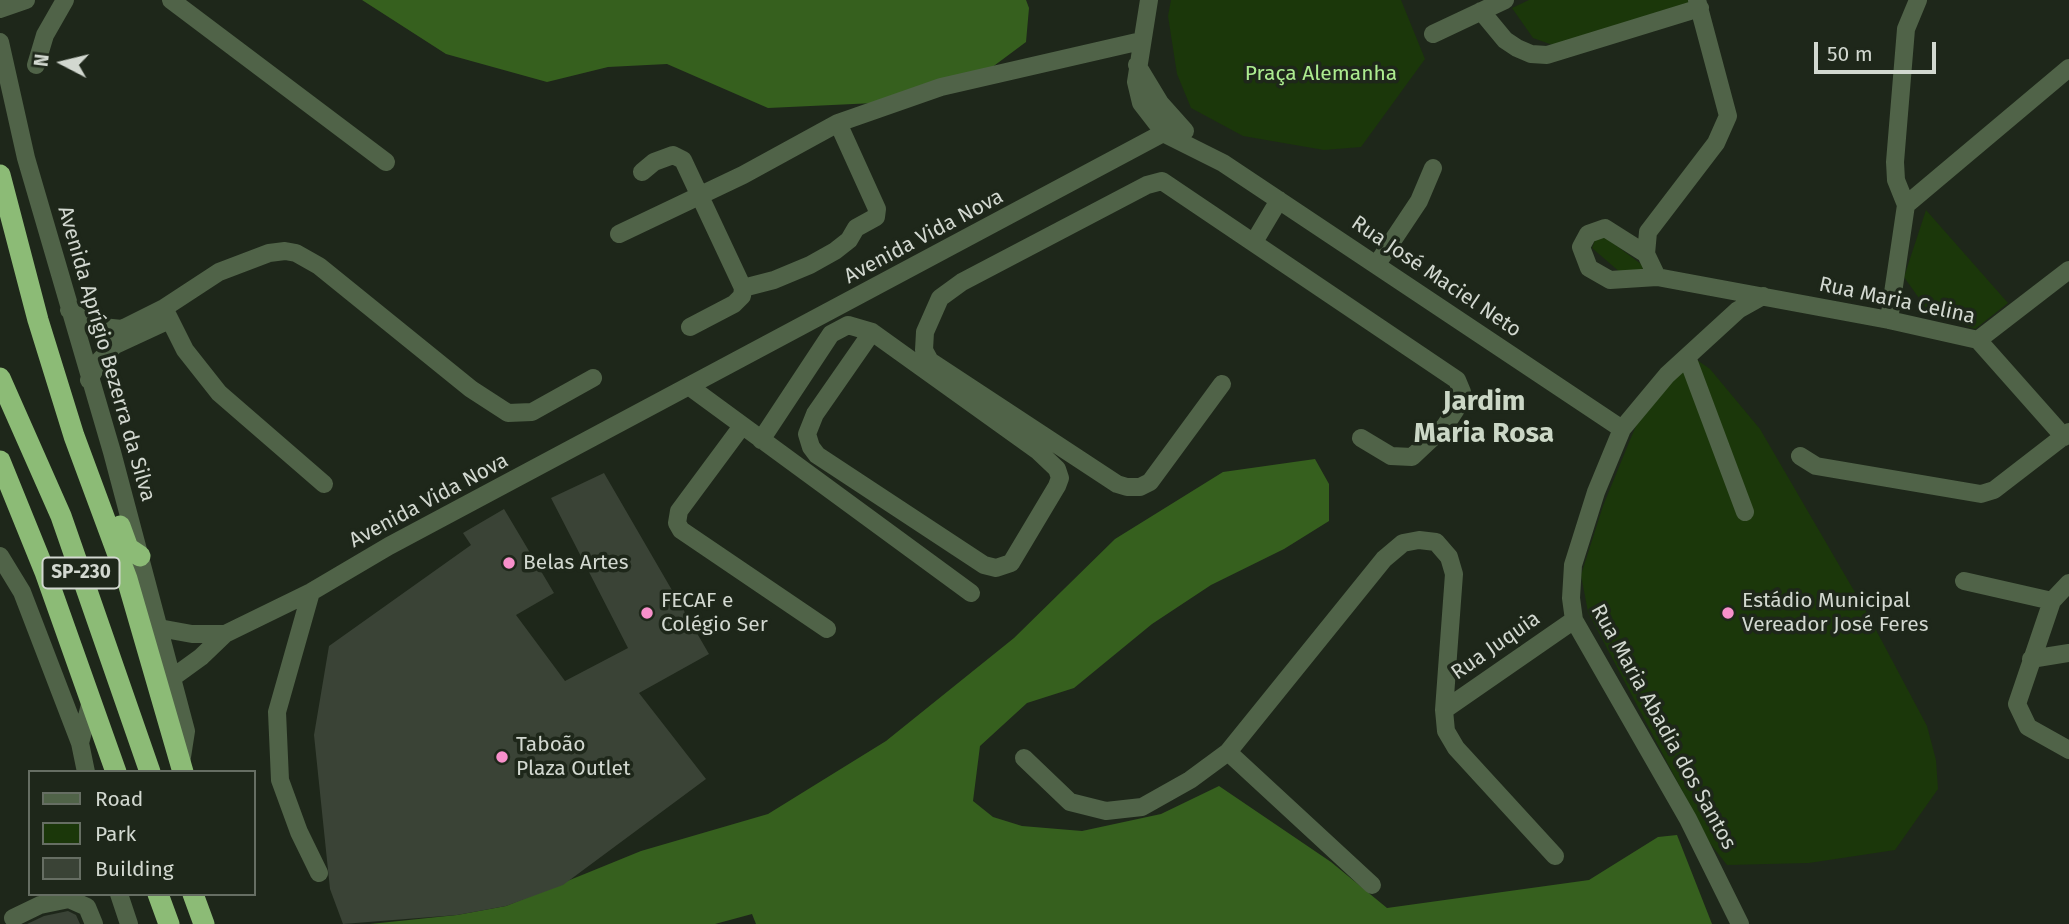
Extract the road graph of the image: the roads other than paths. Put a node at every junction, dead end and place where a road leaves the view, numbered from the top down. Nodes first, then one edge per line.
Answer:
1 (26, 0) edge
2 (65, 0) edge
3 (171, 0) edge
4 (1149, 0) edge
5 (1505, 0) edge
6 (1918, 0) edge
7 (1698, 4) edge
8 (0, 9) edge
9 (1480, 11) junction
10 (1433, 34) dead end
11 (1141, 41) junction
12 (0, 42) edge
13 (36, 65) dead end
14 (2069, 68) edge
15 (838, 123) junction
16 (1171, 130) junction
17 (386, 162) dead end
18 (1433, 168) dead end
19 (642, 172) dead end
20 (0, 175) edge
21 (698, 196) junction
22 (1279, 200) junction
23 (1906, 205) junction
24 (619, 234) dead end
25 (1254, 242) junction
26 (1646, 254) junction
27 (1377, 264) junction
28 (2069, 270) edge
29 (1657, 277) junction
30 (743, 288) junction
31 (1763, 296) junction
32 (69, 310) junction
33 (166, 314) junction
34 (38, 320) junction
35 (1889, 320) junction
36 (690, 327) dead end
37 (872, 331) junction
38 (1978, 340) junction
39 (1686, 357) junction
40 (0, 378) edge
41 (593, 378) dead end
42 (89, 380) junction
43 (1222, 384) dead end
44 (690, 387) junction
45 (742, 426) junction
46 (1622, 429) junction
47 (2066, 435) edge
48 (1361, 438) dead end
49 (761, 440) junction
50 (1800, 456) dead end
51 (0, 461) edge
52 (324, 484) dead end
53 (1745, 512) dead end
54 (0, 556) edge
55 (140, 556) junction
56 (1965, 581) dead end
57 (2069, 583) edge
58 (311, 592) junction
59 (971, 593) dead end
60 (2052, 601) junction
61 (1574, 620) junction
62 (159, 628) junction
63 (827, 629) dead end
64 (225, 634) junction
65 (2069, 653) edge
66 (2031, 659) junction
67 (172, 678) junction
68 (91, 701) junction
69 (1444, 710) junction
70 (80, 743) junction
71 (2069, 750) edge
72 (1228, 751) junction
73 (1024, 758) dead end
74 (182, 768) edge
75 (86, 770) edge
76 (115, 770) edge
77 (149, 770) edge
78 (1555, 856) dead end
79 (319, 873) dead end
80 (1372, 885) dead end
81 (120, 896) edge
82 (159, 896) edge
83 (194, 896) edge
84 (209, 896) edge
85 (13, 918) dead end
86 (93, 924) edge
87 (129, 924) edge
88 (169, 924) edge
89 (204, 924) edge
90 (216, 924) edge
91 (1740, 924) edge

1 - 8 street
2 - 13 street
3 - 17 street
4 - 11 street, Rua José Maciel Neto
5 - 9 street
6 - 23 street
7 - 9 street
7 - 26 street
9 - 10 street
11 - 15 street
11 - 16 street, Rua José Maciel Neto
12 - 32 street, Avenida Aprígio Bezerra da Silva
14 - 23 street
15 - 21 street
15 - 30 street
16 - 22 street, Rua José Maciel Neto
16 - 44 street, Avenida Vida Nova
18 - 27 street
19 - 21 street
20 - 34 highway
21 - 24 street
21 - 30 street
22 - 25 street
22 - 27 street, Rua José Maciel Neto
23 - 35 street
25 - 43 street
25 - 48 street
26 - 29 street
26 - 29 street, Rua Maria Celina
27 - 46 street, Rua José Maciel Neto
28 - 38 street
29 - 31 street, Rua Maria Celina
30 - 36 street
31 - 35 street, Rua Maria Celina
31 - 39 street, Rua Maria Abadia dos Santos
32 - 33 street
32 - 42 street, Avenida Aprígio Bezerra da Silva
33 - 41 street
33 - 42 street
33 - 52 street
34 - 55 highway
34 - 74 highway
35 - 38 street, Rua Maria Celina
37 - 37 street
37 - 49 street
38 - 47 street, Rua Maria Celina
39 - 46 street, Rua Maria Abadia dos Santos
39 - 53 street
40 - 77 highway, SP-230
42 - 55 street, Avenida Aprígio Bezerra da Silva
44 - 45 street
44 - 58 street, Avenida Vida Nova
45 - 49 street
45 - 63 street
46 - 61 street, Rua Maria Abadia dos Santos
47 - 50 street
49 - 59 street
51 - 68 highway, SP-230
54 - 70 street
55 - 62 street, Avenida Aprígio Bezerra da Silva
56 - 60 street
57 - 60 street
58 - 64 street, Avenida Vida Nova
58 - 79 street
60 - 66 street
61 - 69 street, Rua Juquia
61 - 91 street, Rua Maria Abadia dos Santos
62 - 64 street, Avenida Vida Nova
62 - 67 street, Avenida Aprígio Bezerra da Silva
64 - 67 street, Avenida Vida Nova
65 - 66 street
66 - 71 street
67 - 74 street, Avenida Aprígio Bezerra da Silva
68 - 70 street
68 - 76 highway, SP-230
69 - 72 street
69 - 78 street
70 - 75 street
72 - 73 street
72 - 80 street
81 - 87 street
82 - 88 highway
83 - 89 highway
84 - 90 highway
85 - 86 street

